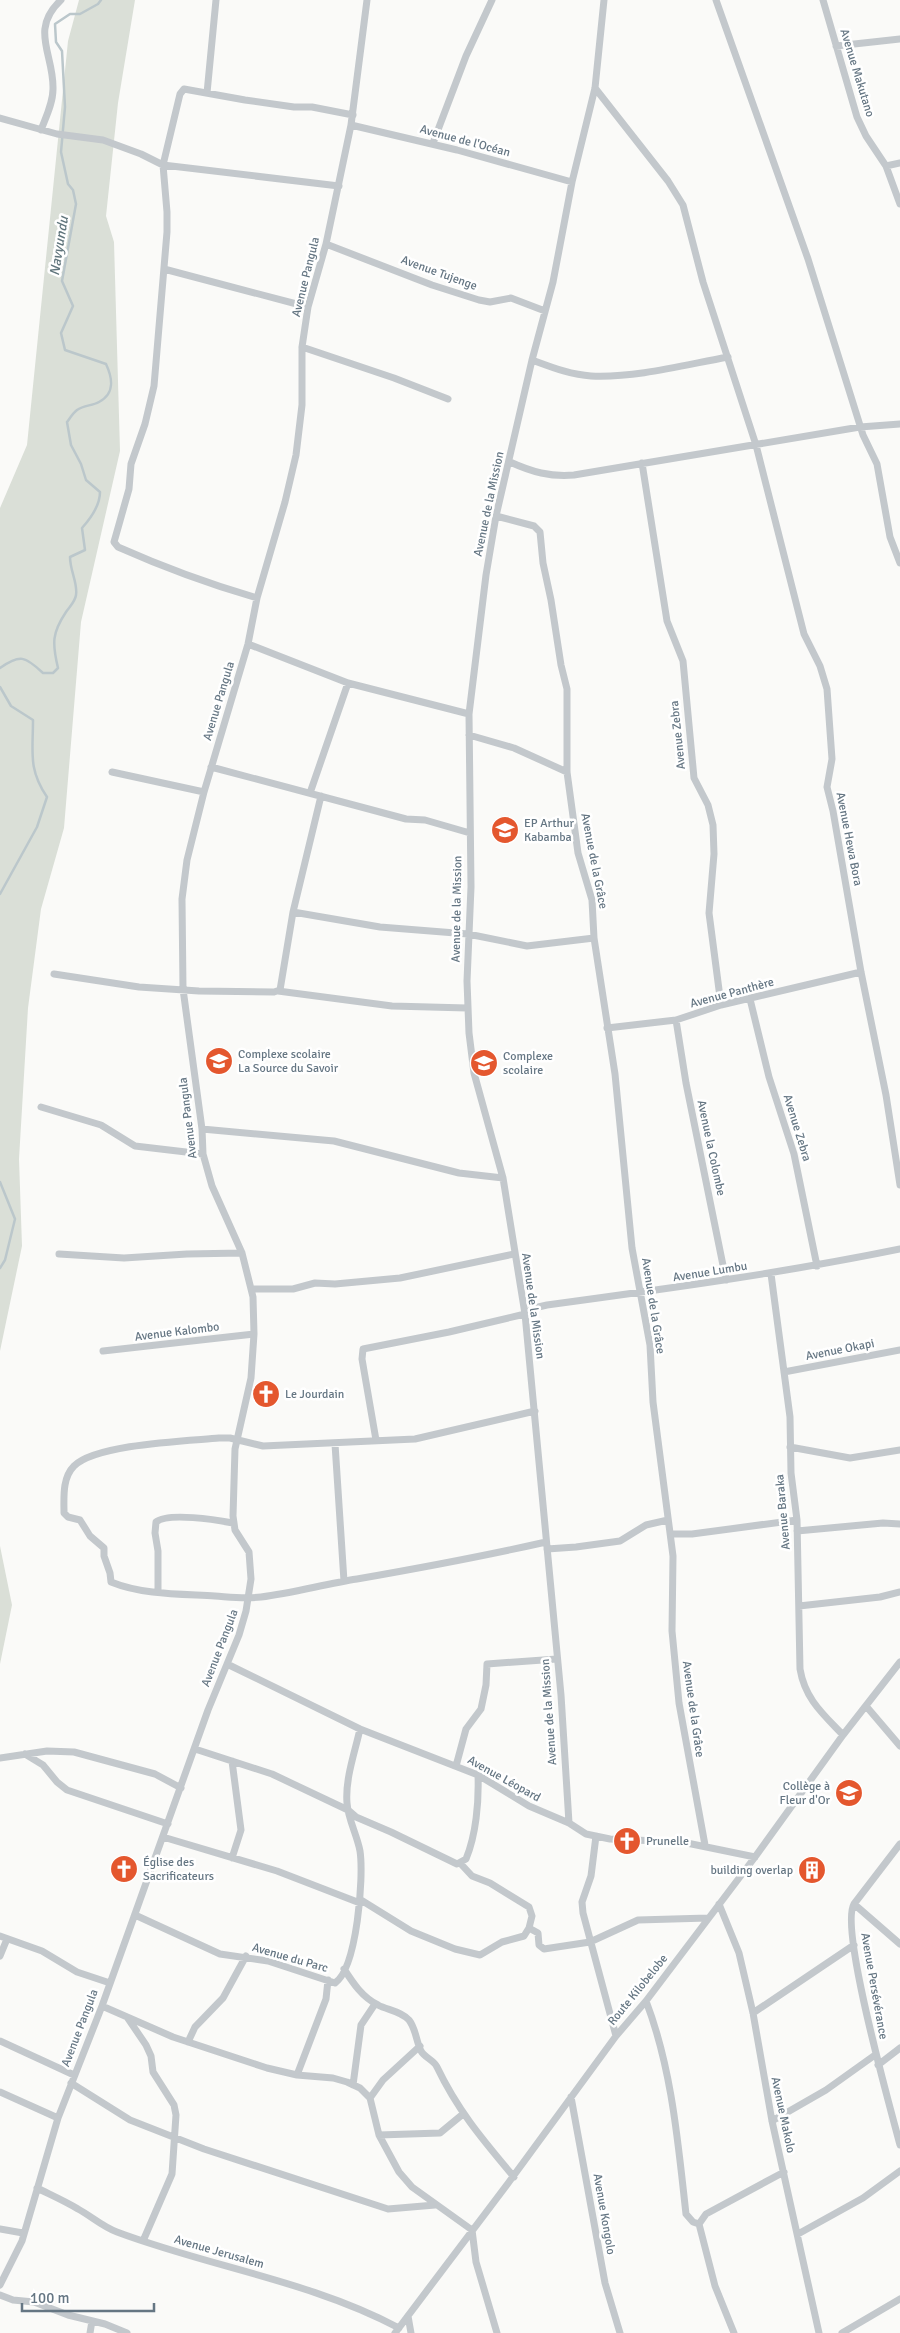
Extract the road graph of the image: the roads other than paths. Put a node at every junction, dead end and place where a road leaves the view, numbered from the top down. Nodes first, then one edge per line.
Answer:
1 (61, 0) edge
2 (216, 0) edge
3 (366, 0) edge
4 (492, 0) edge
5 (604, 0) edge
6 (716, 0) edge
7 (823, 0) edge
8 (900, 40) edge
9 (836, 46) junction
10 (595, 88) junction
11 (207, 93) junction
12 (353, 115) junction
13 (0, 118) edge
14 (351, 125) junction
15 (41, 130) junction
16 (433, 143) junction
17 (900, 163) edge
18 (163, 165) junction
19 (886, 166) junction
20 (572, 182) junction
21 (339, 186) junction
22 (900, 204) edge
23 (326, 244) junction
24 (164, 269) junction
25 (308, 307) junction
26 (545, 311) junction
27 (302, 347) junction
28 (728, 357) junction
29 (532, 360) junction
30 (448, 400) dead end
31 (900, 424) edge
32 (860, 427) junction
33 (756, 445) junction
34 (510, 462) junction
35 (642, 463) junction
36 (496, 516) junction
37 (900, 564) edge
38 (257, 598) junction
39 (248, 644) junction
40 (348, 683) junction
41 (469, 714) junction
42 (469, 735) junction
43 (211, 767) junction
44 (112, 772) dead end
45 (566, 772) junction
46 (204, 792) junction
47 (310, 793) junction
48 (321, 796) junction
49 (470, 834) junction
50 (293, 912) junction
51 (468, 934) junction
52 (594, 938) junction
53 (861, 972) junction
54 (54, 974) dead end
55 (183, 989) junction
56 (278, 991) junction
57 (750, 999) junction
58 (721, 1005) junction
59 (467, 1008) junction
60 (676, 1020) junction
61 (607, 1028) junction
62 (41, 1107) dead end
63 (202, 1129) junction
64 (203, 1154) junction
65 (503, 1178) junction
66 (900, 1185) edge
67 (900, 1249) edge
68 (242, 1253) junction
69 (59, 1254) dead end
70 (514, 1254) junction
71 (817, 1266) junction
72 (771, 1274) junction
73 (726, 1280) junction
74 (252, 1289) junction
75 (640, 1293) junction
76 (524, 1314) junction
77 (254, 1334) junction
78 (900, 1350) edge
79 (103, 1351) dead end
80 (784, 1372) junction
81 (535, 1411) junction
82 (237, 1440) junction
83 (376, 1440) junction
84 (335, 1444) junction
85 (790, 1447) junction
86 (900, 1450) edge
87 (668, 1520) junction
88 (797, 1520) junction
89 (233, 1523) junction
90 (900, 1524) edge
91 (797, 1531) junction
92 (671, 1534) junction
93 (547, 1546) junction
94 (344, 1581) junction
95 (158, 1592) junction
96 (900, 1592) edge
97 (248, 1598) junction
98 (799, 1606) junction
99 (557, 1660) junction
100 (900, 1662) edge
101 (227, 1664) junction
102 (866, 1706) junction
103 (360, 1729) junction
104 (843, 1735) junction
105 (900, 1746) edge
106 (195, 1749) junction
107 (24, 1754) junction
108 (0, 1758) edge
109 (232, 1760) junction
110 (456, 1766) junction
111 (478, 1775) junction
112 (181, 1788) junction
113 (348, 1810) junction
114 (569, 1823) junction
115 (168, 1824) junction
116 (596, 1836) junction
117 (162, 1837) junction
118 (900, 1844) edge
119 (705, 1845) junction
120 (755, 1857) junction
121 (232, 1858) junction
122 (460, 1863) junction
123 (360, 1901) junction
124 (719, 1904) junction
125 (854, 1904) junction
126 (135, 1915) junction
127 (708, 1918) junction
128 (529, 1928) junction
129 (4, 1937) edge
130 (590, 1942) junction
131 (900, 1944) edge
132 (854, 1945) junction
133 (0, 1956) edge
134 (246, 1956) junction
135 (344, 1969) junction
136 (328, 1980) junction
137 (110, 1983) junction
138 (646, 2001) junction
139 (375, 2004) junction
140 (102, 2006) junction
141 (753, 2013) junction
142 (127, 2017) junction
143 (616, 2036) junction
144 (0, 2041) edge
145 (188, 2042) junction
146 (420, 2046) junction
147 (900, 2048) edge
148 (875, 2055) junction
149 (878, 2065) junction
150 (74, 2075) junction
151 (297, 2075) junction
152 (71, 2083) junction
153 (353, 2085) junction
154 (0, 2092) edge
155 (571, 2097) junction
156 (370, 2098) junction
157 (463, 2114) junction
158 (58, 2118) junction
159 (772, 2121) junction
160 (379, 2135) junction
161 (174, 2137) junction
162 (900, 2145) edge
163 (900, 2171) edge
164 (784, 2172) junction
165 (514, 2176) junction
166 (37, 2188) junction
167 (435, 2205) junction
168 (698, 2224) junction
169 (0, 2229) edge
170 (472, 2230) junction
171 (23, 2233) junction
172 (798, 2234) junction
173 (144, 2241) junction
174 (0, 2286) edge
175 (0, 2295) edge
176 (900, 2299) edge
177 (408, 2316) junction
178 (92, 2321) junction
179 (397, 2331) edge
180 (90, 2333) edge
181 (127, 2333) edge
182 (411, 2333) edge
183 (497, 2333) edge
184 (620, 2333) edge
185 (734, 2333) edge
186 (819, 2333) edge
187 (842, 2333) edge

1 - 15 street
2 - 11 street
3 - 12 street, Avenue Pangula
4 - 16 street
5 - 10 street, Avenue de la Mission
6 - 32 street
7 - 9 street, Avenue Makutano
8 - 9 street
9 - 19 street, Avenue Makutano
10 - 20 street, Avenue de la Mission
10 - 28 street, Avenue Hewa Bora
11 - 12 street
11 - 18 street
12 - 14 street, Avenue Pangula
13 - 15 street
14 - 16 street, Avenue de l'Océan
14 - 21 street, Avenue Pangula
15 - 18 street
16 - 20 street, Avenue de l'Océan
17 - 19 street
18 - 21 street
18 - 24 street
19 - 22 street, Avenue Makutano
20 - 26 street, Avenue de la Mission
21 - 23 street, Avenue Pangula
23 - 25 street, Avenue Pangula
23 - 26 street, Avenue Tujenge
24 - 25 street
24 - 38 street
25 - 27 street, Avenue Pangula
26 - 29 street, Avenue de la Mission
27 - 30 street
27 - 38 street, Avenue Pangula
28 - 29 street
28 - 33 street, Avenue Hewa Bora
29 - 34 street, Avenue de la Mission
31 - 32 street
32 - 33 street
32 - 37 street
33 - 35 street
33 - 53 street, Avenue Hewa Bora
34 - 35 street
34 - 36 street, Avenue de la Mission
35 - 58 street, Avenue Zebra
36 - 41 street, Avenue de la Mission
36 - 45 street, Avenue de la Grâce
38 - 39 street, Avenue Pangula
39 - 40 street
39 - 43 street, Avenue Pangula
40 - 41 street
40 - 47 street
41 - 42 street, Avenue de la Mission
42 - 45 street
42 - 49 street, Avenue de la Mission
43 - 46 street, Avenue Pangula
43 - 47 street
44 - 46 street
45 - 52 street, Avenue de la Grâce
46 - 55 street, Avenue Pangula
47 - 48 street
48 - 49 street
48 - 50 street
49 - 51 street, Avenue de la Mission
50 - 51 street
50 - 56 street
51 - 52 street
51 - 59 street, Avenue de la Mission
52 - 61 street, Avenue de la Grâce
53 - 57 street, Avenue Panthère
53 - 66 street, Avenue Hewa Bora
54 - 55 street
55 - 56 street
55 - 63 street, Avenue Pangula
56 - 59 street
57 - 58 street, Avenue Panthère
57 - 71 street, Avenue Zebra
58 - 60 street, Avenue Panthère
59 - 65 street, Avenue de la Mission
60 - 61 street, Avenue Panthère
60 - 73 street, Avenue la Colombe
61 - 75 street, Avenue de la Grâce
62 - 64 street
63 - 64 street, Avenue Pangula
63 - 65 street
64 - 68 street, Avenue Pangula
65 - 70 street, Avenue de la Mission
67 - 71 street, Avenue Lumbu
68 - 69 street
68 - 74 street, Avenue Pangula
70 - 74 street
70 - 76 street, Avenue de la Mission
71 - 72 street, Avenue Lumbu
72 - 73 street, Avenue Lumbu
72 - 80 street, Avenue Baraka
73 - 75 street, Avenue Lumbu
74 - 77 street, Avenue Pangula
75 - 76 street, Avenue Lumbu
75 - 87 street, Avenue de la Grâce
76 - 81 street, Avenue de la Mission
76 - 83 street, Avenue Lumbu
77 - 79 street, Avenue Kalombo
77 - 82 street, Avenue Pangula
78 - 80 street, Avenue Okapi
80 - 85 street, Avenue Baraka
81 - 83 street
81 - 93 street, Avenue de la Mission
82 - 84 street
82 - 89 street, Avenue Pangula
82 - 95 street
83 - 84 street
84 - 94 street
85 - 86 street
85 - 88 street, Avenue Baraka
87 - 92 street, Avenue de la Grâce
87 - 93 street
88 - 91 street, Avenue Baraka
88 - 92 street
89 - 95 street
89 - 97 street, Avenue Pangula
90 - 91 street
91 - 98 street, Avenue Baraka
92 - 119 street, Avenue de la Grâce
93 - 94 street
93 - 99 street, Avenue de la Mission
94 - 97 street
95 - 97 street
96 - 98 street
97 - 101 street, Avenue Pangula
98 - 104 street, Avenue Baraka
99 - 110 street
99 - 114 street, Avenue de la Mission
100 - 102 street, Route Kilobelobe
101 - 103 street, Avenue Léopard
101 - 106 street, Avenue Pangula
102 - 104 street, Route Kilobelobe
102 - 105 street
103 - 110 street, Avenue Léopard
103 - 113 street, Avenue du Parc
104 - 120 street, Route Kilobelobe
106 - 109 street
106 - 112 street, Avenue Pangula
107 - 108 street
107 - 112 street
107 - 115 street
109 - 113 street
109 - 121 street
110 - 111 street, Avenue Léopard
111 - 114 street, Avenue Léopard
111 - 122 street
112 - 115 street, Avenue Pangula
113 - 122 street
113 - 123 street, Avenue du Parc
114 - 116 street, Avenue Léopard
115 - 117 street, Avenue Pangula
116 - 119 street, Avenue Léopard
116 - 130 street
117 - 121 street
117 - 126 street, Avenue Pangula
118 - 125 street
119 - 120 street, Avenue Léopard
120 - 124 street, Route Kilobelobe
121 - 123 street
122 - 128 street
123 - 128 street
123 - 135 street, Avenue du Parc
124 - 127 street, Route Kilobelobe
124 - 141 street, Avenue Makolo
125 - 131 street
125 - 132 street, Avenue Persévérance
126 - 134 street, Avenue du Parc
126 - 137 street, Avenue Pangula
127 - 130 street
127 - 138 street, Route Kilobelobe
128 - 130 street
129 - 133 street
129 - 137 street
130 - 143 street
132 - 141 street
132 - 148 street, Avenue Persévérance
134 - 136 street, Avenue du Parc
134 - 145 street
135 - 136 street, Avenue du Parc
135 - 139 street
136 - 151 street
137 - 140 street, Avenue Pangula
138 - 143 street, Route Kilobelobe
138 - 168 street
139 - 146 street
139 - 153 street
140 - 142 street
140 - 150 street, Avenue Pangula
141 - 159 street, Avenue Makolo
142 - 145 street
142 - 161 street
143 - 155 street, Route Kilobelobe
144 - 150 street
145 - 151 street
146 - 156 street
146 - 157 street
147 - 149 street
148 - 149 street, Avenue Persévérance
148 - 159 street
149 - 162 street, Avenue Persévérance
150 - 152 street, Avenue Pangula
151 - 153 street
152 - 158 street, Avenue Pangula
152 - 161 street
153 - 156 street
154 - 158 street
155 - 165 street, Route Kilobelobe
155 - 184 street, Avenue Kongolo
156 - 160 street
157 - 160 street
157 - 165 street
158 - 166 street, Avenue Pangula
159 - 164 street, Avenue Makolo
160 - 167 street
161 - 167 street
161 - 173 street
163 - 172 street
164 - 168 street
164 - 172 street, Avenue Makolo
165 - 170 street, Route Kilobelobe
166 - 171 street, Avenue Pangula
166 - 173 street, Avenue Jerusalem
167 - 170 street
168 - 185 street
169 - 171 street
170 - 177 street, Route Kilobelobe
170 - 183 street
171 - 174 street, Avenue Pangula
172 - 186 street, Avenue Makolo
173 - 179 street, Avenue Jerusalem
175 - 178 street
176 - 187 street
177 - 179 street, Route Kilobelobe
177 - 182 street
178 - 180 street
178 - 181 street

